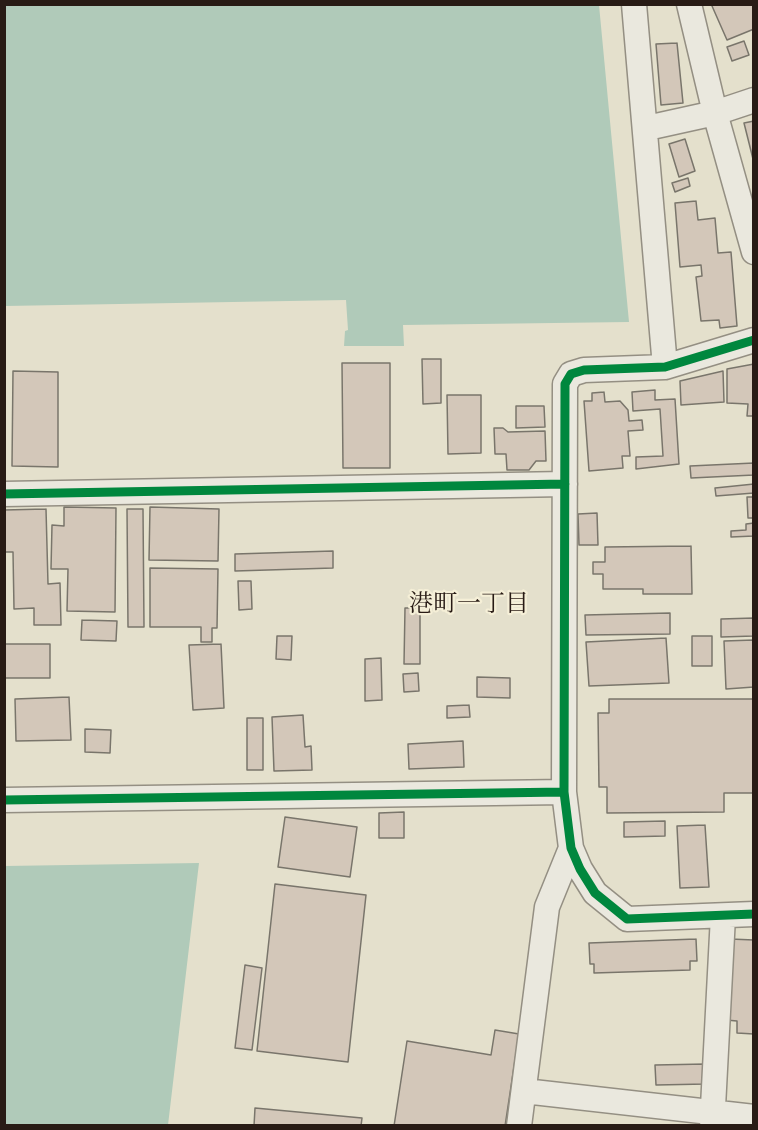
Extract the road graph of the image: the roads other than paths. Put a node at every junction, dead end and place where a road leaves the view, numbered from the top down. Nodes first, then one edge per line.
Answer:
1 (634, 4) edge
2 (689, 4) edge
3 (753, 100) edge
4 (715, 113) junction
5 (646, 128) junction
6 (743, 174) edge
7 (752, 243) edge
8 (753, 340) edge
9 (665, 366) junction
10 (565, 484) junction
11 (4, 494) edge
12 (564, 792) junction
13 (4, 800) edge
14 (571, 848) junction
15 (753, 914) edge
16 (723, 916) junction
17 (524, 1091) junction
18 (753, 1117) edge
19 (713, 1119) edge
20 (519, 1125) edge

1 - 5 street
2 - 4 street
3 - 4 street
4 - 5 street
4 - 6 street
5 - 9 street
6 - 7 street
8 - 9 street
9 - 10 street
10 - 11 street
10 - 12 street
12 - 13 street
12 - 14 street
14 - 16 street
14 - 17 street
15 - 16 street
16 - 19 street
17 - 19 street
17 - 20 street
18 - 19 street

